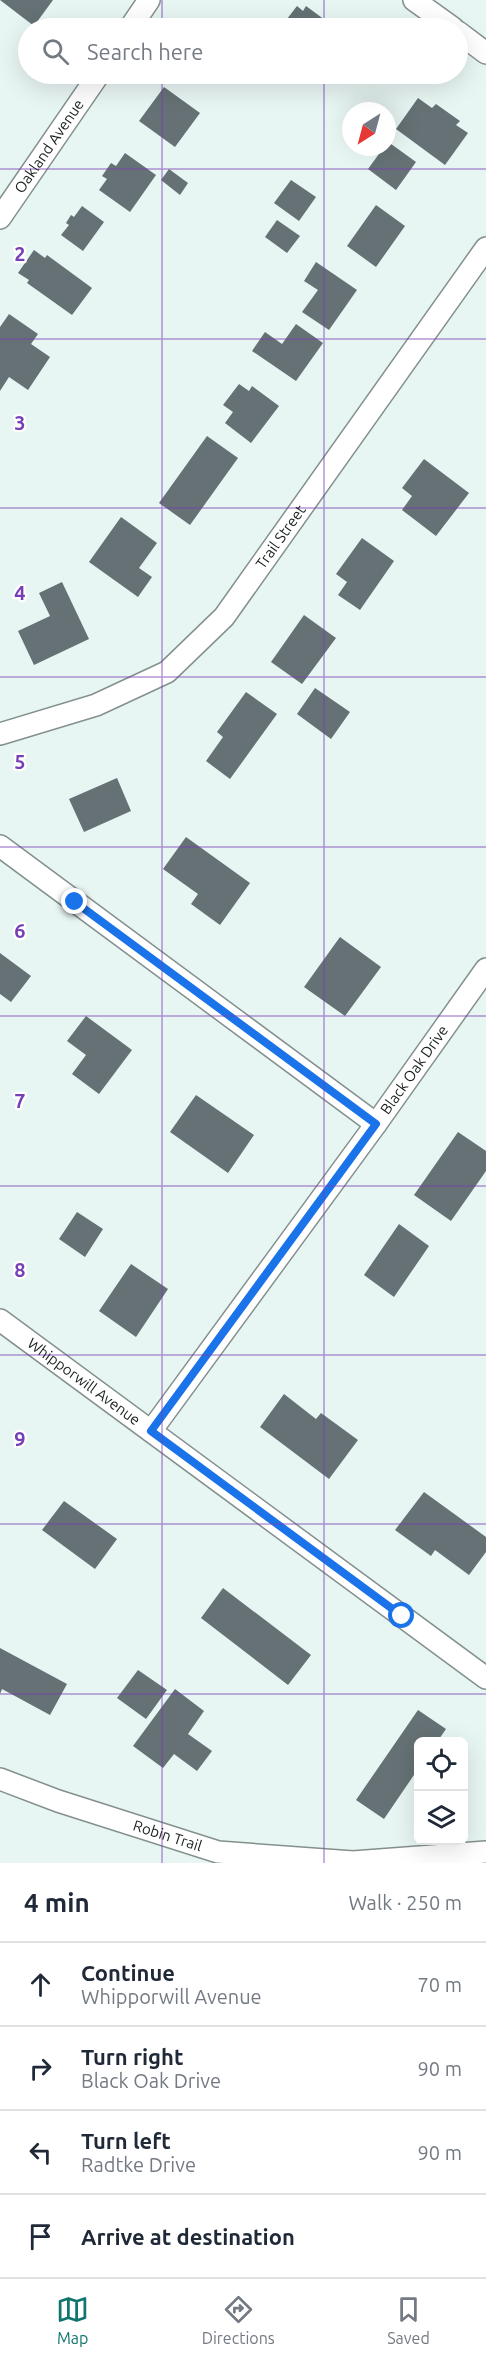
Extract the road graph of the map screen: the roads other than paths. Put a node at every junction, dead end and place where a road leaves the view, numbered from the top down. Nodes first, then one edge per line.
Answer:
1 (149, 0) edge
2 (414, 0) edge
3 (137, 18) edge
4 (439, 18) edge
5 (468, 40) edge
6 (486, 53) edge
7 (92, 84) edge
8 (0, 218) edge
9 (486, 248) edge
10 (0, 734) edge
11 (0, 846) edge
12 (486, 969) edge
13 (376, 1124) junction
14 (0, 1320) edge
15 (151, 1431) junction
16 (484, 1672) edge
17 (0, 1779) edge
18 (486, 1852) edge

1 - 3 street
2 - 4 street
5 - 6 street
7 - 8 street, Oakland Avenue
9 - 10 street, Trail Street
11 - 13 street
12 - 13 street, Black Oak Drive
13 - 15 street, Black Oak Drive
14 - 15 street, Whipporwill Avenue
15 - 16 street, Whipporwill Avenue
17 - 18 street, Robin Trail

